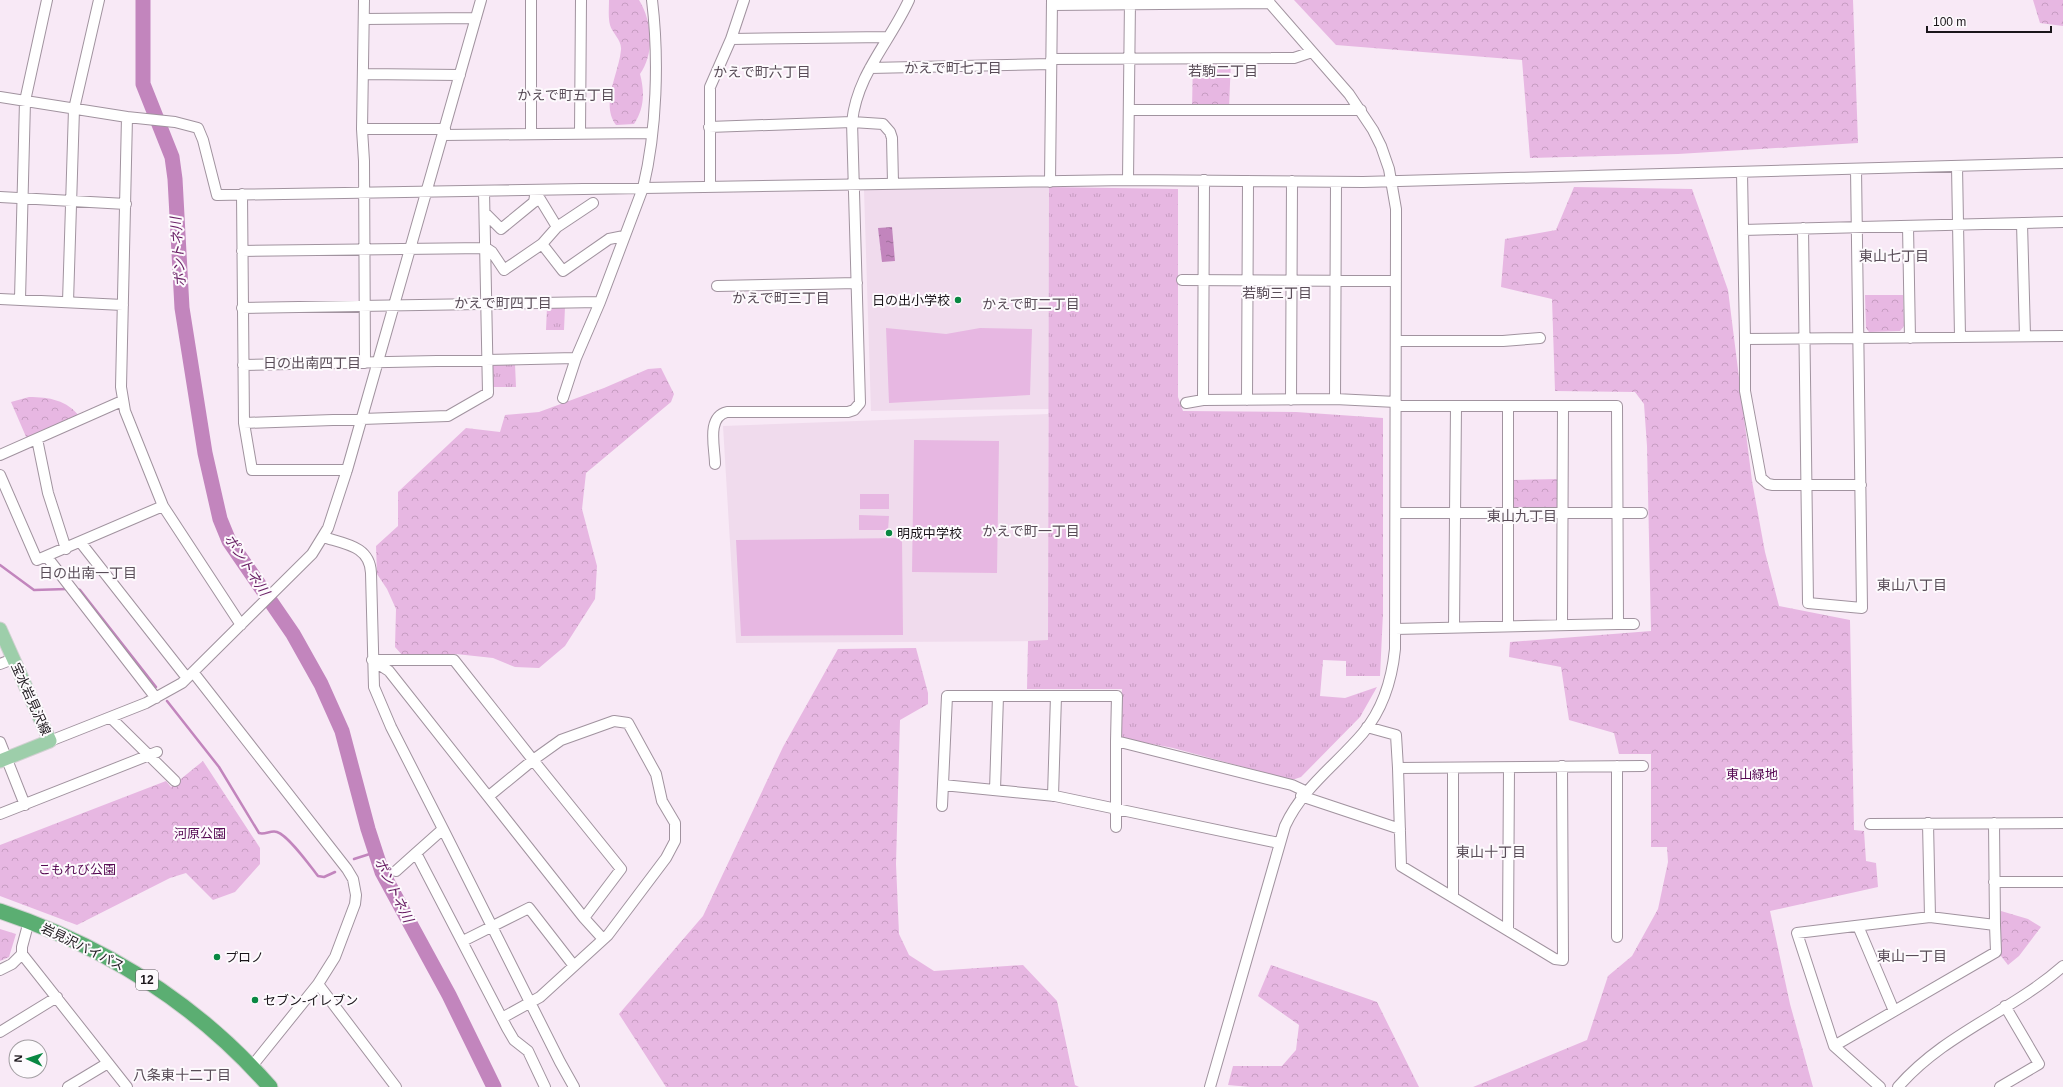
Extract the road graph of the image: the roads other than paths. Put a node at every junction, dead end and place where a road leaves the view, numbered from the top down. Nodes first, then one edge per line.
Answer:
1 (48, 0) edge
2 (100, 0) edge
3 (364, 0) edge
4 (481, 0) edge
5 (531, 0) edge
6 (581, 0) edge
7 (652, 0) edge
8 (744, 0) edge
9 (909, 0) edge
10 (1130, 2) edge
11 (1268, 2) edge
12 (1052, 3) edge
13 (476, 18) junction
14 (364, 19) junction
15 (888, 37) junction
16 (731, 39) junction
17 (1312, 52) junction
18 (1130, 58) junction
19 (1052, 61) junction
20 (870, 68) junction
21 (362, 74) junction
22 (460, 75) junction
23 (0, 98) edge
24 (25, 101) junction
25 (74, 109) junction
26 (1129, 110) junction
27 (1361, 110) junction
28 (127, 116) junction
29 (852, 122) junction
30 (710, 126) junction
31 (362, 129) junction
32 (444, 132) junction
33 (531, 133) junction
34 (580, 133) junction
35 (651, 133) junction
36 (2063, 163) edge
37 (1957, 166) junction
38 (1856, 169) junction
39 (1742, 172) junction
40 (1128, 180) junction
41 (1204, 180) junction
42 (1392, 180) junction
43 (1248, 181) junction
44 (1292, 181) junction
45 (1050, 182) junction
46 (1336, 182) junction
47 (892, 183) junction
48 (854, 184) junction
49 (710, 186) junction
50 (643, 188) junction
51 (536, 190) junction
52 (484, 191) junction
53 (427, 192) junction
54 (364, 193) junction
55 (242, 194) junction
56 (0, 197) edge
57 (22, 198) junction
58 (71, 201) junction
59 (534, 202) junction
60 (593, 203) dead end
61 (126, 204) junction
62 (485, 213) junction
63 (2063, 222) edge
64 (2022, 223) junction
65 (1958, 225) junction
66 (1908, 226) junction
67 (557, 227) junction
68 (1858, 227) junction
69 (1803, 228) junction
70 (1743, 230) junction
71 (624, 236) junction
72 (542, 244) junction
73 (410, 248) junction
74 (486, 248) junction
75 (364, 249) junction
76 (242, 251) junction
77 (1182, 280) dead end
78 (1203, 280) junction
79 (1246, 280) junction
80 (1292, 280) junction
81 (1337, 280) junction
82 (1396, 281) junction
83 (857, 283) junction
84 (717, 286) dead end
85 (0, 298) edge
86 (20, 300) junction
87 (68, 302) junction
88 (600, 302) junction
89 (123, 305) junction
90 (487, 305) junction
91 (364, 306) junction
92 (394, 306) junction
93 (242, 308) junction
94 (2025, 336) junction
95 (2063, 336) edge
96 (1960, 337) junction
97 (1540, 338) dead end
98 (1910, 338) junction
99 (1745, 339) junction
100 (1805, 339) junction
101 (1859, 339) junction
102 (1396, 341) junction
103 (576, 358) junction
104 (488, 360) junction
105 (365, 363) junction
106 (378, 363) junction
107 (243, 365) junction
108 (563, 398) dead end
109 (1335, 399) junction
110 (1203, 400) junction
111 (1247, 400) junction
112 (1291, 400) junction
113 (122, 401) junction
114 (1186, 402) dead end
115 (1396, 404) junction
116 (1456, 406) junction
117 (1508, 406) junction
118 (1562, 406) junction
119 (361, 420) junction
120 (244, 423) junction
121 (37, 439) junction
122 (0, 455) edge
123 (715, 464) dead end
124 (347, 470) junction
125 (0, 475) edge
126 (1807, 485) junction
127 (1861, 485) junction
128 (163, 506) junction
129 (1396, 513) junction
130 (1455, 513) junction
131 (1508, 513) junction
132 (1642, 513) dead end
133 (1562, 514) junction
134 (1617, 514) junction
135 (323, 537) junction
136 (81, 543) junction
137 (66, 549) junction
138 (47, 557) junction
139 (1562, 624) junction
140 (1618, 624) junction
141 (1634, 624) dead end
142 (241, 625) junction
143 (1508, 626) junction
144 (1454, 627) junction
145 (0, 629) edge
146 (1395, 629) junction
147 (13, 659) junction
148 (372, 660) junction
149 (0, 664) edge
150 (190, 675) junction
151 (998, 696) junction
152 (1056, 696) junction
153 (156, 698) junction
154 (111, 718) junction
155 (1367, 726) junction
156 (50, 741) junction
157 (1116, 741) junction
158 (0, 742) edge
159 (154, 754) junction
160 (3, 760) edge
161 (533, 760) junction
162 (1562, 766) junction
163 (1617, 766) junction
164 (1643, 766) dead end
165 (1398, 768) junction
166 (1453, 768) junction
167 (1509, 768) junction
168 (175, 781) dead end
169 (943, 785) junction
170 (995, 790) junction
171 (1303, 794) junction
172 (489, 796) junction
173 (1052, 796) junction
174 (25, 805) junction
175 (942, 806) dead end
176 (1116, 809) junction
177 (0, 814) edge
178 (2063, 822) edge
179 (1928, 823) junction
180 (1994, 823) junction
181 (1870, 824) dead end
182 (1116, 827) dead end
183 (443, 829) junction
184 (1400, 829) junction
185 (1279, 843) junction
186 (416, 853) junction
187 (396, 871) dead end
188 (1994, 882) junction
189 (2063, 882) edge
190 (1453, 897) junction
191 (0, 911) edge
192 (1930, 917) junction
193 (584, 918) junction
194 (29, 921) junction
195 (1995, 925) junction
196 (491, 926) junction
197 (1858, 926) junction
198 (1508, 930) junction
199 (1617, 937) dead end
200 (603, 939) junction
201 (463, 941) junction
202 (22, 954) junction
203 (574, 966) junction
204 (2063, 966) edge
205 (0, 970) edge
206 (318, 984) junction
207 (57, 997) junction
208 (531, 1003) junction
209 (2005, 1006) junction
210 (1894, 1011) junction
211 (502, 1018) junction
212 (0, 1032) edge
213 (1834, 1046) junction
214 (108, 1063) junction
215 (252, 1066) junction
216 (68, 1087) edge
217 (127, 1087) edge
218 (270, 1087) edge
219 (396, 1087) edge
220 (545, 1087) edge
221 (574, 1087) edge
222 (1210, 1087) edge
223 (1880, 1087) edge
224 (1898, 1087) edge
225 (2000, 1087) edge

1 - 24 street
2 - 25 street
3 - 14 street
4 - 13 street
5 - 33 street
6 - 34 street
7 - 35 street
8 - 16 street
9 - 15 street
10 - 11 street
10 - 12 street
10 - 18 street
11 - 17 street
12 - 19 street
13 - 14 street
13 - 22 street
14 - 21 street
15 - 16 street
15 - 20 street
16 - 30 street
17 - 18 street
17 - 27 street
18 - 19 street
18 - 26 street
19 - 20 street
19 - 45 street
20 - 29 street
21 - 22 street
21 - 31 street
22 - 32 street
23 - 24 street
24 - 25 street
24 - 57 street
25 - 28 street
25 - 58 street
26 - 27 street
26 - 40 street
27 - 42 street
28 - 55 street
28 - 61 street
29 - 30 street
29 - 47 street
29 - 48 street
30 - 49 street
31 - 32 street
31 - 54 street
32 - 33 street
32 - 53 street
33 - 34 street
34 - 35 street
35 - 50 street
36 - 37 street
37 - 38 street
37 - 65 street
38 - 39 street
38 - 68 street
39 - 42 street
39 - 70 street
40 - 41 street
40 - 45 street
41 - 43 street
41 - 78 street
42 - 46 street
42 - 82 street
43 - 44 street
43 - 79 street
44 - 46 street
44 - 80 street
45 - 47 street
46 - 81 street
47 - 48 street
48 - 49 street
48 - 83 street
49 - 50 street
50 - 51 street
50 - 71 street
51 - 52 street
51 - 59 street
52 - 53 street
52 - 62 street
53 - 54 street
53 - 73 street
54 - 55 street
54 - 75 street
55 - 76 street
56 - 57 street
57 - 58 street
57 - 86 street
58 - 61 street
58 - 87 street
59 - 62 street
59 - 67 street
60 - 67 street
61 - 89 street
62 - 74 street
63 - 64 street
64 - 65 street
64 - 94 street
65 - 66 street
65 - 96 street
66 - 68 street
66 - 98 street
67 - 72 street
68 - 69 street
68 - 101 street
69 - 70 street
69 - 100 street
70 - 99 street
71 - 72 street
71 - 88 street
72 - 74 street
73 - 74 street
73 - 75 street
73 - 92 street
74 - 90 street
75 - 76 street
75 - 91 street
76 - 93 street
77 - 78 street
78 - 79 street
78 - 110 street
79 - 80 street
79 - 111 street
80 - 81 street
80 - 112 street
81 - 82 street
81 - 109 street
82 - 102 street
83 - 84 street
83 - 123 street
85 - 86 street
86 - 87 street
87 - 89 street
88 - 90 street
88 - 103 street
89 - 113 street
90 - 92 street
90 - 104 street
91 - 92 street
91 - 93 street
91 - 105 street
92 - 106 street
93 - 107 street
94 - 95 street
94 - 96 street
96 - 98 street
97 - 102 street
98 - 101 street
99 - 100 street
99 - 126 street
100 - 101 street
100 - 126 street
101 - 127 street
102 - 115 street
103 - 104 street
103 - 108 street
104 - 106 street
104 - 119 street
105 - 106 street
105 - 107 street
106 - 119 street
107 - 120 street
109 - 112 street
109 - 115 street
110 - 111 street
110 - 114 street
111 - 112 street
113 - 121 street
113 - 128 street
115 - 116 street
115 - 129 street
116 - 117 street
116 - 130 street
117 - 118 street
117 - 131 street
118 - 133 street
118 - 134 street
119 - 120 street
119 - 124 street
120 - 124 street
121 - 122 street
121 - 137 street
124 - 135 street
125 - 138 street
126 - 127 street
126 - 127 street
128 - 136 street
128 - 142 street
129 - 130 street
129 - 146 street
130 - 131 street
130 - 144 street
131 - 133 street
131 - 143 street
132 - 134 street
133 - 134 street
133 - 139 street
134 - 140 street
135 - 142 street
135 - 148 street
136 - 137 street
136 - 150 street
137 - 138 street
138 - 153 street
139 - 140 street
139 - 143 street
140 - 141 street
142 - 150 street
143 - 144 street
144 - 146 street
145 - 147 main road, 宝水岩見沢線
146 - 155 street
147 - 149 street
147 - 156 main road, 宝水岩見沢線
148 - 161 street
148 - 172 street
148 - 183 street
150 - 153 street
150 - 206 street
151 - 152 street
151 - 169 street
151 - 170 street
152 - 157 street
152 - 173 street
153 - 154 street
154 - 156 street
154 - 159 street
155 - 165 street
155 - 171 street
156 - 160 main road, 宝水岩見沢線
157 - 171 street
157 - 176 street
158 - 160 street
159 - 168 street
159 - 174 street
160 - 174 street
161 - 172 street
161 - 193 street
161 - 200 street
162 - 163 street
162 - 167 street
162 - 198 street
163 - 164 street
163 - 199 street
165 - 166 street
165 - 184 street
166 - 167 street
166 - 190 street
167 - 198 street
169 - 170 street
169 - 175 street
170 - 173 street
171 - 184 street
171 - 185 street
172 - 193 street
173 - 176 street
174 - 177 street
176 - 182 street
176 - 185 street
178 - 180 street
179 - 180 street
179 - 181 street
179 - 192 street
180 - 188 street
183 - 186 street
183 - 196 street
184 - 190 street
185 - 222 street
186 - 187 street
186 - 201 street
188 - 189 street
188 - 195 street
190 - 198 street
191 - 194 highway, 岩見沢バイパス / 12
192 - 195 street
192 - 197 street
193 - 200 street
194 - 202 street
194 - 215 highway, 岩見沢バイパス / 12
195 - 210 street
196 - 201 street
196 - 203 street
196 - 208 street
197 - 210 street
197 - 213 street
200 - 203 street
201 - 211 street
202 - 205 street
202 - 207 street
203 - 208 street
204 - 209 street
206 - 215 street
206 - 219 street
207 - 212 street
207 - 214 street
208 - 211 street
208 - 221 street
209 - 224 street
209 - 225 street
210 - 213 street
211 - 220 street
213 - 223 street
214 - 216 street
214 - 217 street
215 - 218 highway, 岩見沢バイパス / 12

